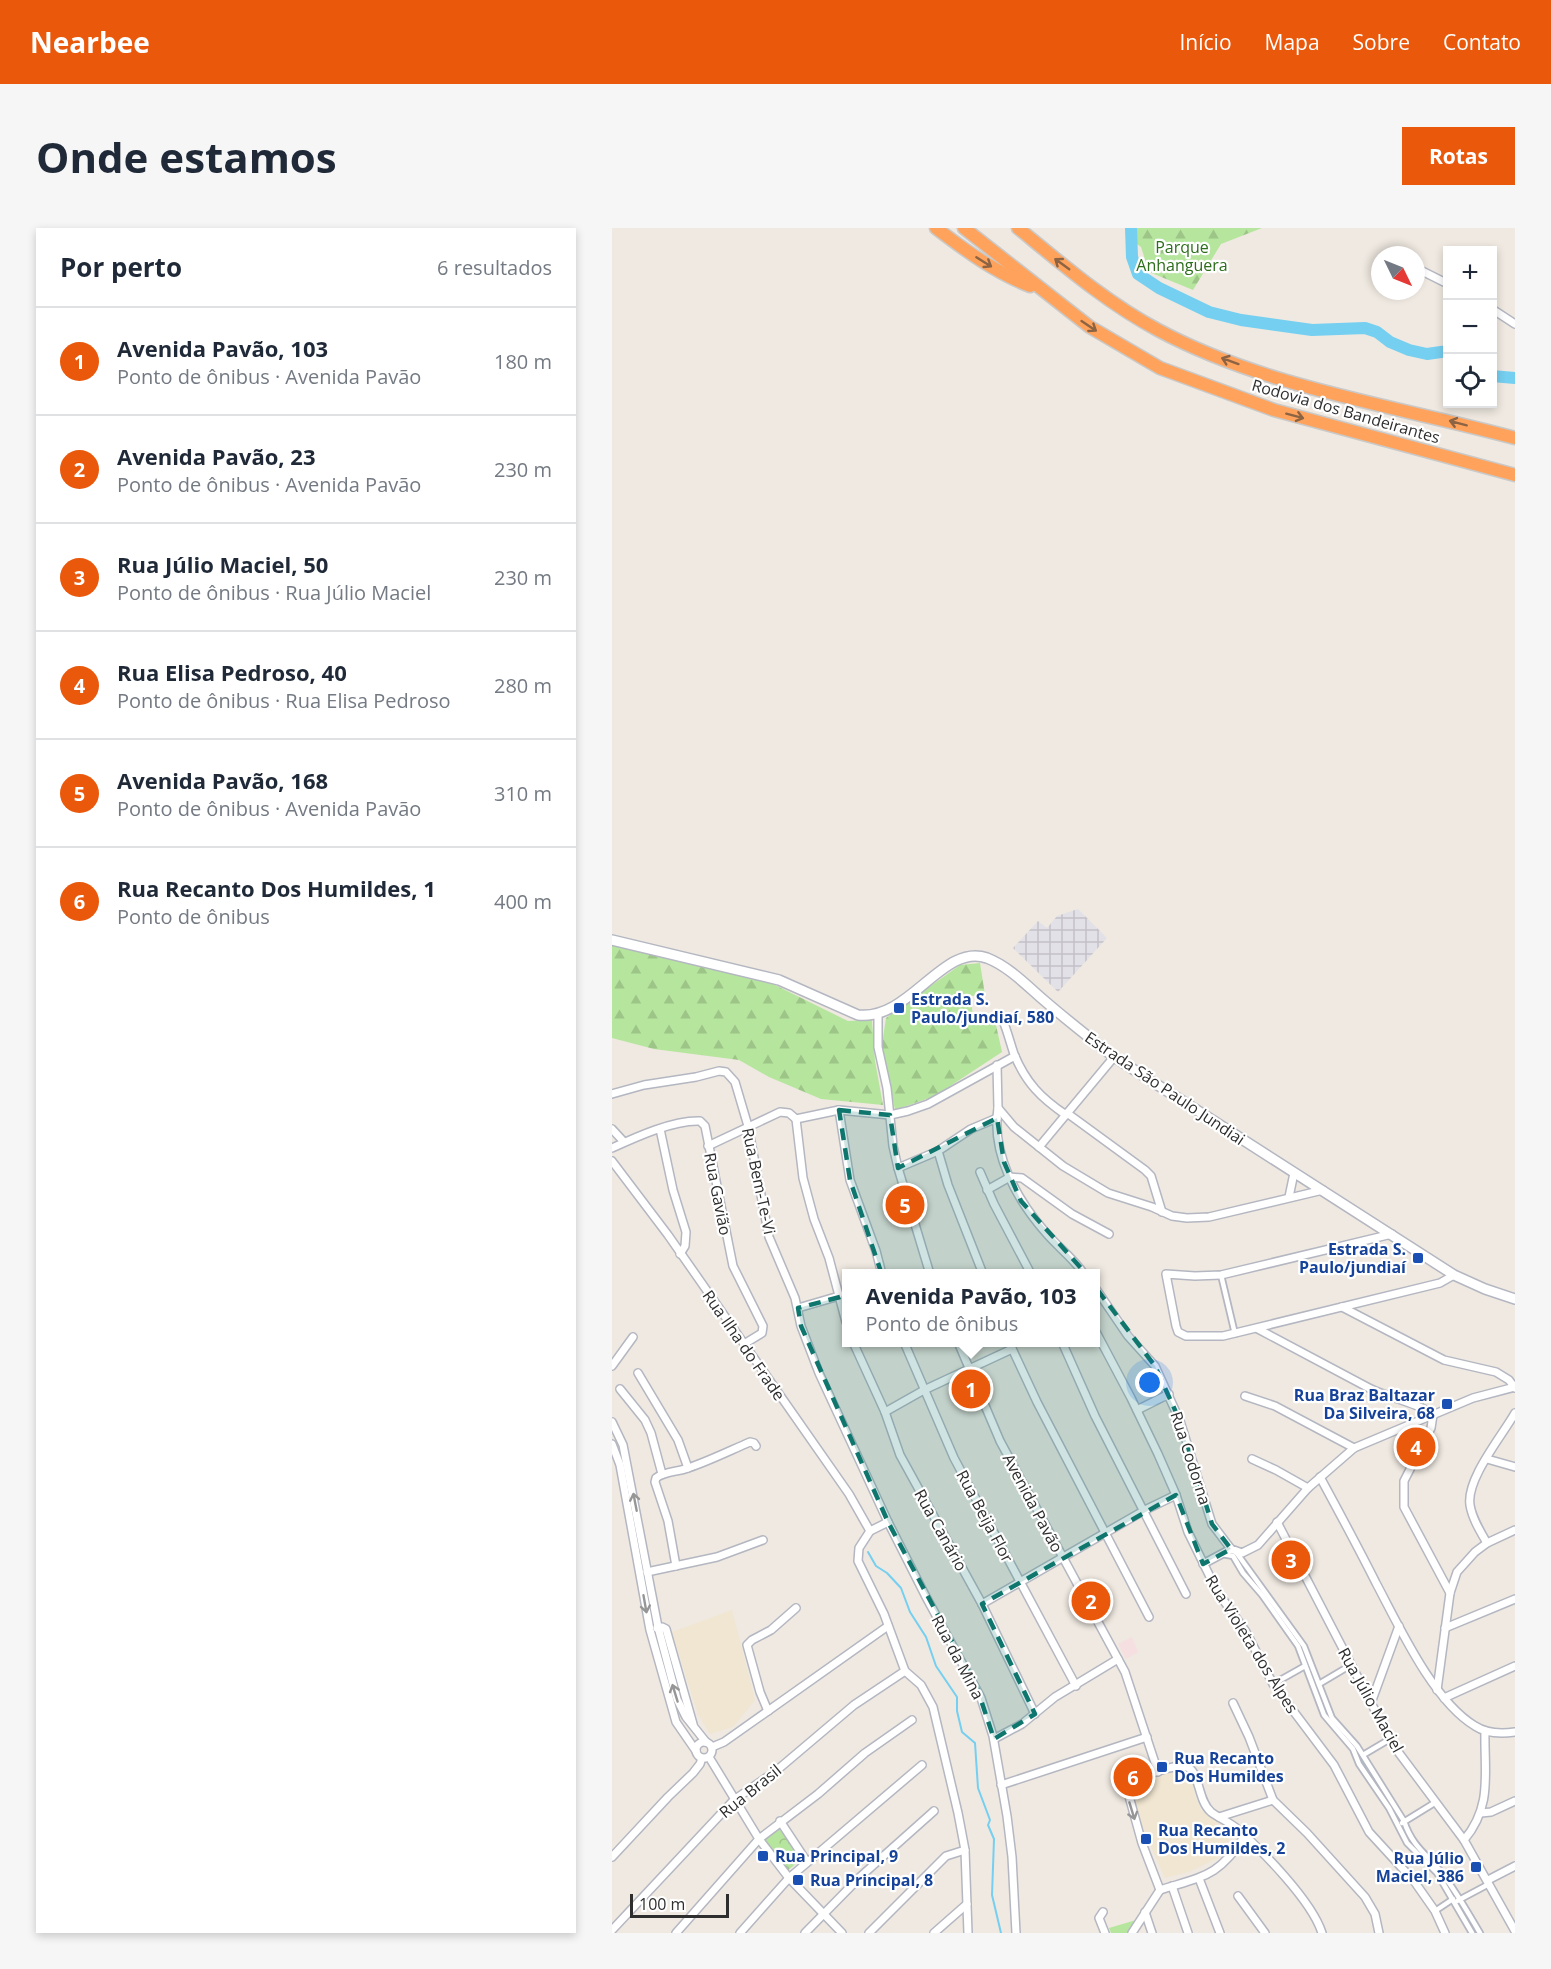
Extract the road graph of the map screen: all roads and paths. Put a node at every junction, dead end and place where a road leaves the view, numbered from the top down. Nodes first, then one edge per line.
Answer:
1 (936, 228) edge
2 (964, 228) edge
3 (1018, 228) edge
4 (1425, 272) edge
5 (1443, 282) edge
6 (1043, 291) junction
7 (1497, 312) edge
8 (1515, 324) edge
9 (1515, 438) edge
10 (1515, 475) edge
11 (612, 940) edge
12 (878, 1014) junction
13 (1002, 1018) dead end
14 (1015, 1056) junction
15 (1114, 1057) junction
16 (997, 1065) junction
17 (612, 1094) edge
18 (998, 1108) junction
19 (839, 1110) junction
20 (890, 1114) junction
21 (1066, 1114) junction
22 (997, 1118) junction
23 (796, 1119) junction
24 (748, 1126) junction
25 (612, 1129) edge
26 (660, 1129) junction
27 (624, 1142) junction
28 (708, 1146) junction
29 (1039, 1147) junction
30 (612, 1148) edge
31 (938, 1151) junction
32 (612, 1161) edge
33 (898, 1168) junction
34 (980, 1172) dead end
35 (1294, 1173) junction
36 (1010, 1177) junction
37 (987, 1190) junction
38 (1323, 1190) junction
39 (1289, 1197) junction
40 (1162, 1212) junction
41 (1108, 1234) dead end
42 (1392, 1234) junction
43 (680, 1254) junction
44 (881, 1269) edge
45 (928, 1269) edge
46 (981, 1269) edge
47 (1027, 1269) edge
48 (1079, 1269) edge
49 (1221, 1275) junction
50 (1454, 1275) junction
51 (842, 1293) edge
52 (842, 1296) edge
53 (1100, 1296) edge
54 (1515, 1299) edge
55 (1342, 1307) junction
56 (798, 1308) junction
57 (1258, 1329) junction
58 (1235, 1334) junction
59 (633, 1337) dead end
60 (1100, 1341) edge
61 (744, 1344) junction
62 (856, 1347) edge
63 (906, 1347) edge
64 (960, 1347) edge
65 (1009, 1347) edge
66 (1011, 1347) edge
67 (1064, 1347) edge
68 (612, 1366) edge
69 (969, 1368) junction
70 (638, 1373) dead end
71 (1515, 1388) edge
72 (620, 1389) dead end
73 (924, 1390) junction
74 (1169, 1394) junction
75 (1245, 1396) dead end
76 (1137, 1410) junction
77 (885, 1412) junction
78 (1515, 1413) edge
79 (1433, 1416) junction
80 (612, 1422) edge
81 (846, 1434) joint
82 (612, 1444) edge
83 (756, 1446) dead end
84 (1354, 1448) junction
85 (1252, 1459) dead end
86 (1487, 1459) junction
87 (1515, 1467) edge
88 (688, 1468) junction
89 (662, 1474) junction
90 (1320, 1477) junction
91 (1308, 1488) junction
92 (1176, 1495) junction
93 (1145, 1510) junction
94 (888, 1522) junction
95 (1277, 1522) junction
96 (1515, 1530) edge
97 (870, 1531) junction
98 (1105, 1533) junction
99 (763, 1540) dead end
100 (1487, 1543) junction
101 (1233, 1550) junction
102 (1222, 1554) junction
103 (1062, 1557) junction
104 (1242, 1559) junction
105 (1236, 1561) junction
106 (1203, 1564) junction
107 (676, 1566) junction
108 (647, 1572) junction
109 (1246, 1572) junction
110 (1020, 1581) junction
111 (1450, 1593) junction
112 (1186, 1594) dead end
113 (1515, 1599) edge
114 (982, 1604) junction
115 (796, 1608) dead end
116 (1149, 1617) dead end
117 (1287, 1623) junction
118 (888, 1626) junction
119 (1399, 1626) junction
120 (658, 1627) junction
121 (1445, 1629) junction
122 (650, 1630) junction
123 (1118, 1659) junction
124 (1351, 1665) junction
125 (1305, 1666) junction
126 (1515, 1666) edge
127 (905, 1671) junction
128 (1312, 1677) junction
129 (1273, 1684) junction
130 (1319, 1684) junction
131 (1076, 1686) junction
132 (1437, 1690) junction
133 (1444, 1698) junction
134 (1233, 1703) dead end
135 (1371, 1703) junction
136 (768, 1711) junction
137 (1035, 1714) junction
138 (912, 1720) dead end
139 (1485, 1731) junction
140 (1515, 1732) edge
141 (1343, 1733) junction
142 (1147, 1737) junction
143 (994, 1739) junction
144 (1390, 1739) junction
145 (709, 1744) junction
146 (696, 1751) junction
147 (1363, 1755) junction
148 (705, 1757) junction
149 (922, 1765) dead end
150 (1158, 1772) junction
151 (1001, 1785) junction
152 (734, 1800) junction
153 (1273, 1800) junction
154 (1515, 1801) edge
155 (1436, 1802) junction
156 (934, 1811) dead end
157 (1481, 1813) junction
158 (1219, 1817) junction
159 (780, 1821) junction
160 (1401, 1823) junction
161 (1245, 1836) junction
162 (759, 1839) junction
163 (1464, 1840) junction
164 (965, 1850) junction
165 (612, 1857) edge
166 (807, 1862) junction
167 (1515, 1866) edge
168 (789, 1878) junction
169 (1200, 1881) dead end
170 (1489, 1882) junction
171 (1172, 1886) junction
172 (1160, 1890) junction
173 (1238, 1896) dead end
174 (1456, 1900) junction
175 (967, 1904) junction
176 (1145, 1911) junction
177 (1435, 1911) junction
178 (1103, 1912) dead end
179 (823, 1914) junction
180 (612, 1930) edge
181 (1515, 1931) edge
182 (676, 1933) edge
183 (740, 1933) edge
184 (805, 1933) edge
185 (842, 1933) edge
186 (869, 1933) edge
187 (934, 1933) edge
188 (968, 1933) edge
189 (1016, 1933) edge
190 (1105, 1933) edge
191 (1132, 1933) edge
192 (1152, 1933) edge
193 (1188, 1933) edge
194 (1220, 1933) edge
195 (1266, 1933) edge
196 (1322, 1933) edge
197 (1379, 1933) edge
198 (1445, 1933) edge
199 (1472, 1933) edge
200 (1480, 1933) edge

1 -> 6 highway
2 - 6 highway, Rodovia dos Bandeirantes
9 -> 3 highway, Rodovia dos Bandeirantes
4 - 5 street
6 -> 10 highway, Rodovia dos Bandeirantes
7 - 8 street
11 - 12 main road
12 - 15 main road, Estrada São Paulo Jundiai
12 - 20 street
13 - 14 street
14 - 16 street
14 - 21 street
15 - 21 street
15 - 35 main road, Estrada São Paulo Jundiai
16 - 18 street
16 - 20 street
17 - 24 street, Rua Bem-Te-Vi
18 - 22 street
18 - 29 street
19 - 20 street
19 - 23 street
19 - 44 street
20 - 33 street
21 - 29 street
21 - 40 street
22 - 31 street
22 - 36 street
23 - 24 street
23 - 51 street
24 - 28 street
24 - 56 street, Rua Bem-Te-Vi
25 - 27 street
26 - 27 street, Rua Gavião
26 - 28 street, Rua Gavião
26 - 43 street
27 - 30 street, Rua Gavião
28 - 61 street, Rua Gavião
29 - 40 street
31 - 33 street
31 - 46 street
32 - 43 street, Rua Ilha do Frade
33 - 45 street
34 - 37 street
35 - 38 main road, Estrada São Paulo Jundiai
35 - 39 street
36 - 37 street
36 - 41 street
36 - 48 street
37 - 47 street
38 - 39 street
38 - 42 main road, Estrada São Paulo Jundiai
39 - 40 street
42 - 49 street
42 - 50 main road, Estrada São Paulo Jundiai
43 - 61 street, Rua Ilha do Frade
49 - 58 street
49 - 58 street
50 - 54 main road, Estrada São Paulo Jundiai
50 - 55 street
52 - 56 street
53 - 74 street, Rua Codorna
55 - 57 street
55 - 71 street
56 - 81 street, Rua Bem-Te-Vi
57 - 58 street
57 - 79 street
59 - 68 street
60 - 76 street, Rua Violeta dos Alpes
61 - 97 street, Rua Ilha do Frade
62 - 77 street, Rua Canário
63 - 73 street, Rua Beija Flor
64 - 69 street, Avenida Pavão
65 - 69 street
66 - 98 street
67 - 93 street
69 - 73 street
69 - 103 street, Avenida Pavão
70 - 88 street
71 - 79 street
72 - 89 street
73 - 77 street
73 - 110 street, Rua Beija Flor
74 - 76 street
74 - 101 street, Rua Codorna
75 - 84 street
76 - 92 street, Rua Violeta dos Alpes
77 - 114 street, Rua Canário
78 - 86 street
79 - 84 street
79 - 111 street
108 -> 80 street
81 - 94 street, Rua da Mina
82 -> 122 street
83 - 88 street
84 - 90 street
85 - 91 street
86 - 87 street
86 - 100 street
88 - 89 street
89 - 107 street
90 - 91 street
90 - 119 street
91 - 95 street
92 - 93 street
92 - 106 street, Rua Violeta dos Alpes
93 - 98 street
93 - 112 street
94 - 97 street
94 - 143 street, Rua da Mina
95 - 101 street
95 - 124 street, Rua Júlio Maciel
96 - 100 street
97 - 118 street
98 - 103 street
98 - 116 street
99 - 107 street
100 - 111 street
101 - 102 street
101 - 104 street
102 - 105 street
102 - 106 street
103 - 110 street
103 - 123 street, Avenida Pavão
104 - 105 street
104 - 109 street
105 - 109 street
106 - 129 street, Rua Violeta dos Alpes
107 - 108 street
108 - 120 street
109 - 117 street
110 - 114 street
110 - 131 street, Rua Beija Flor
111 - 121 street
113 - 121 street
114 - 137 street, Rua Canário
115 - 136 street
117 - 125 street
117 - 128 street
118 - 127 street
118 - 136 street
119 - 132 street
119 - 135 street
120 - 122 street
120 - 145 street
121 - 132 street
122 - 146 street
123 - 131 street
123 - 142 street, Avenida Pavão
124 - 130 street
124 - 135 street, Rua Júlio Maciel
125 - 128 street
125 - 129 street
126 - 133 street
127 - 152 street, Rua Brasil
127 - 164 street
128 - 130 street
128 - 141 street
129 - 177 street, Rua Violeta dos Alpes
130 - 141 street
131 - 137 street
132 - 133 street
133 - 139 street
134 - 153 street
135 - 144 street, Rua Júlio Maciel
136 - 145 street
137 - 143 street
138 - 159 street
139 - 140 street
139 - 157 street
141 - 147 street
141 - 160 street
142 - 150 street, Avenida Pavão
142 - 151 street
143 - 151 street, Rua da Mina
144 - 147 street
144 - 155 street, Rua Júlio Maciel
145 - 146 street
145 - 148 street
146 - 148 street
147 - 160 street
148 - 152 street
148 - 165 street
149 - 166 street
150 - 158 street
150 -> 172 street
151 - 189 street, Rua da Mina
152 - 162 street
152 - 180 street, Rua Brasil
153 - 158 street
153 - 197 street
154 - 157 street
155 - 160 street
155 - 163 street, Rua Júlio Maciel
156 - 179 street
157 - 163 street
158 - 161 street
159 - 162 street
159 - 166 street
160 - 174 street
161 - 171 street
161 - 196 street
162 - 168 street
162 - 182 street
163 - 170 street, Rua Júlio Maciel
164 - 175 street
164 - 186 street
166 - 168 street
167 - 170 street
168 - 179 street
168 - 183 street
169 - 194 street
170 - 174 street
170 - 181 street, Rua Júlio Maciel
171 - 172 street
171 - 193 street
172 - 176 street
173 - 195 street
174 - 177 street
174 - 199 street
174 - 200 street
175 - 187 street
175 - 188 street
176 - 191 street
176 - 192 street
177 - 198 street, Rua Violeta dos Alpes
178 - 190 street
179 - 184 street
179 - 185 street

